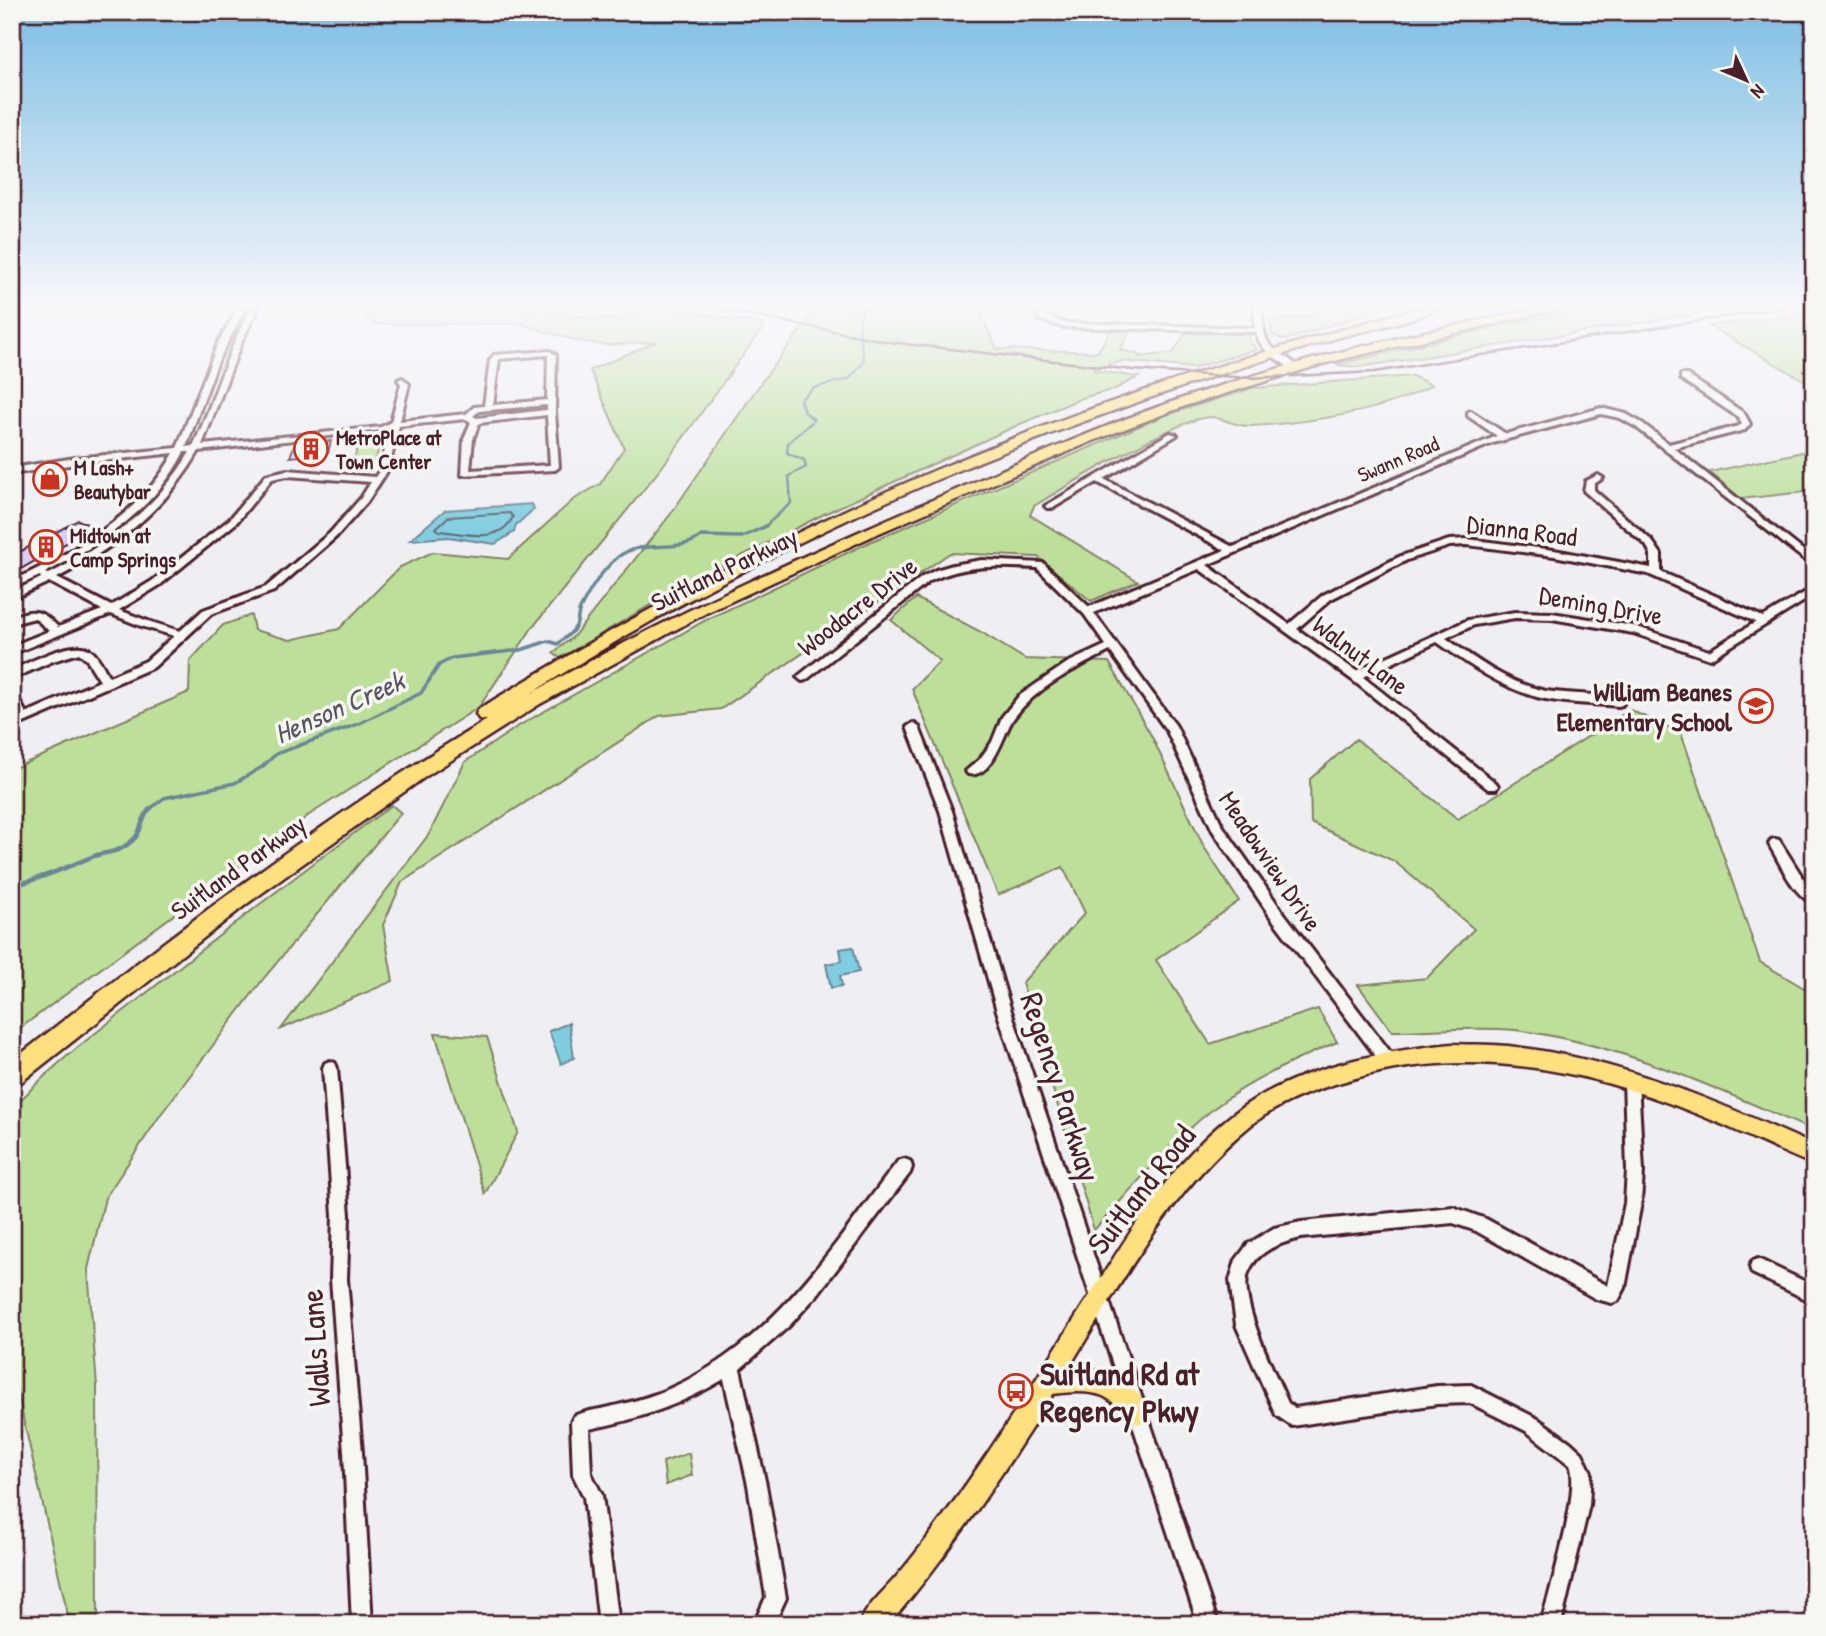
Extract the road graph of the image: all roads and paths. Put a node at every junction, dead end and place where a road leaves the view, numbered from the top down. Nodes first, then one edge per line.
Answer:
1 (207, 384) edge
2 (221, 384) edge
3 (405, 384) edge
4 (492, 384) edge
5 (551, 384) edge
6 (1180, 384) edge
7 (1243, 384) edge
8 (1695, 384) edge
9 (551, 407) junction
10 (491, 408) junction
11 (1471, 414) dead end
12 (472, 419) junction
13 (492, 419) junction
14 (395, 424) junction
15 (1173, 435) dead end
16 (1504, 437) junction
17 (1668, 447) junction
18 (181, 448) junction
19 (197, 448) junction
20 (12, 471) edge
21 (1598, 478) dead end
22 (1098, 479) junction
23 (377, 480) junction
24 (1050, 506) dead end
25 (1232, 550) junction
26 (1814, 564) edge
27 (1200, 565) junction
28 (48, 573) junction
29 (1657, 573) junction
30 (12, 585) edge
31 (1814, 590) edge
32 (12, 596) edge
33 (113, 609) junction
34 (1088, 612) junction
35 (12, 621) edge
36 (1763, 621) junction
37 (1289, 630) junction
38 (57, 633) junction
39 (180, 634) junction
40 (1437, 638) junction
41 (1112, 646) junction
42 (12, 650) edge
43 (12, 675) edge
44 (1355, 676) junction
45 (802, 677) dead end
46 (107, 683) junction
47 (12, 698) edge
48 (1618, 702) dead end
49 (24, 719) junction
50 (12, 724) edge
51 (913, 727) dead end
52 (972, 771) dead end
53 (1492, 786) dead end
54 (1775, 845) dead end
55 (1814, 899) edge
56 (12, 1058) edge
57 (1386, 1058) junction
58 (330, 1068) dead end
59 (12, 1075) edge
60 (1631, 1081) junction
61 (1814, 1155) edge
62 (904, 1167) dead end
63 (1758, 1267) dead end
64 (1814, 1295) edge
65 (1100, 1298) junction
66 (730, 1366) junction
67 (1046, 1382) junction
68 (1139, 1412) junction
69 (362, 1624) edge
70 (609, 1624) edge
71 (764, 1624) edge
72 (873, 1624) edge
73 (1208, 1624) edge
74 (1550, 1624) edge

1 - 18 street
2 - 19 street
3 - 14 street
4 - 10 street
5 - 9 street
6 - 56 highway, Suitland Parkway
7 - 59 highway, Suitland Parkway
8 - 17 street
9 - 10 street
9 - 12 street
9 - 13 street
10 - 12 street
10 - 13 street
11 - 16 street
12 - 13 street
12 - 14 street
14 - 19 street
14 - 23 street
15 - 22 street
16 - 17 street, Swann Road
16 - 25 street, Swann Road
17 - 26 street, Swann Road
18 - 19 street
18 - 20 street
18 - 28 street
19 - 28 street
21 - 29 street
22 - 24 street
22 - 25 street
23 - 33 street
23 - 39 street
25 - 27 street, Swann Road
27 - 34 street, Swann Road
27 - 37 street, Walnut Lane
28 - 30 street
28 - 32 street
28 - 33 street
29 - 36 street, Dianna Road
29 - 37 street, Dianna Road
31 - 36 street
33 - 38 street
33 - 39 street
34 - 41 street, Meadowview Drive
34 - 45 street, Woodacre Drive
35 - 38 street
36 - 40 street, Deming Drive
37 - 44 street, Walnut Lane
38 - 42 street
39 - 46 street
40 - 44 street, Deming Drive
40 - 48 street
41 - 52 street
41 - 57 street, Meadowview Drive
43 - 46 street
44 - 53 street, Walnut Lane
46 - 49 street
47 - 49 street
49 - 50 street
51 - 65 street, Regency Parkway
54 - 55 street
57 - 60 main road, Suitland Road
57 - 65 main road, Suitland Road
58 - 69 street, Walls Lane
60 - 61 main road, Suitland Road
60 - 74 street
62 - 66 street
63 - 64 street
65 - 67 main road, Suitland Road
65 - 68 street, Regency Parkway
66 - 70 street
66 - 71 street
67 - 68 main road
67 - 72 main road, Suitland Road
68 - 73 street, Regency Parkway

